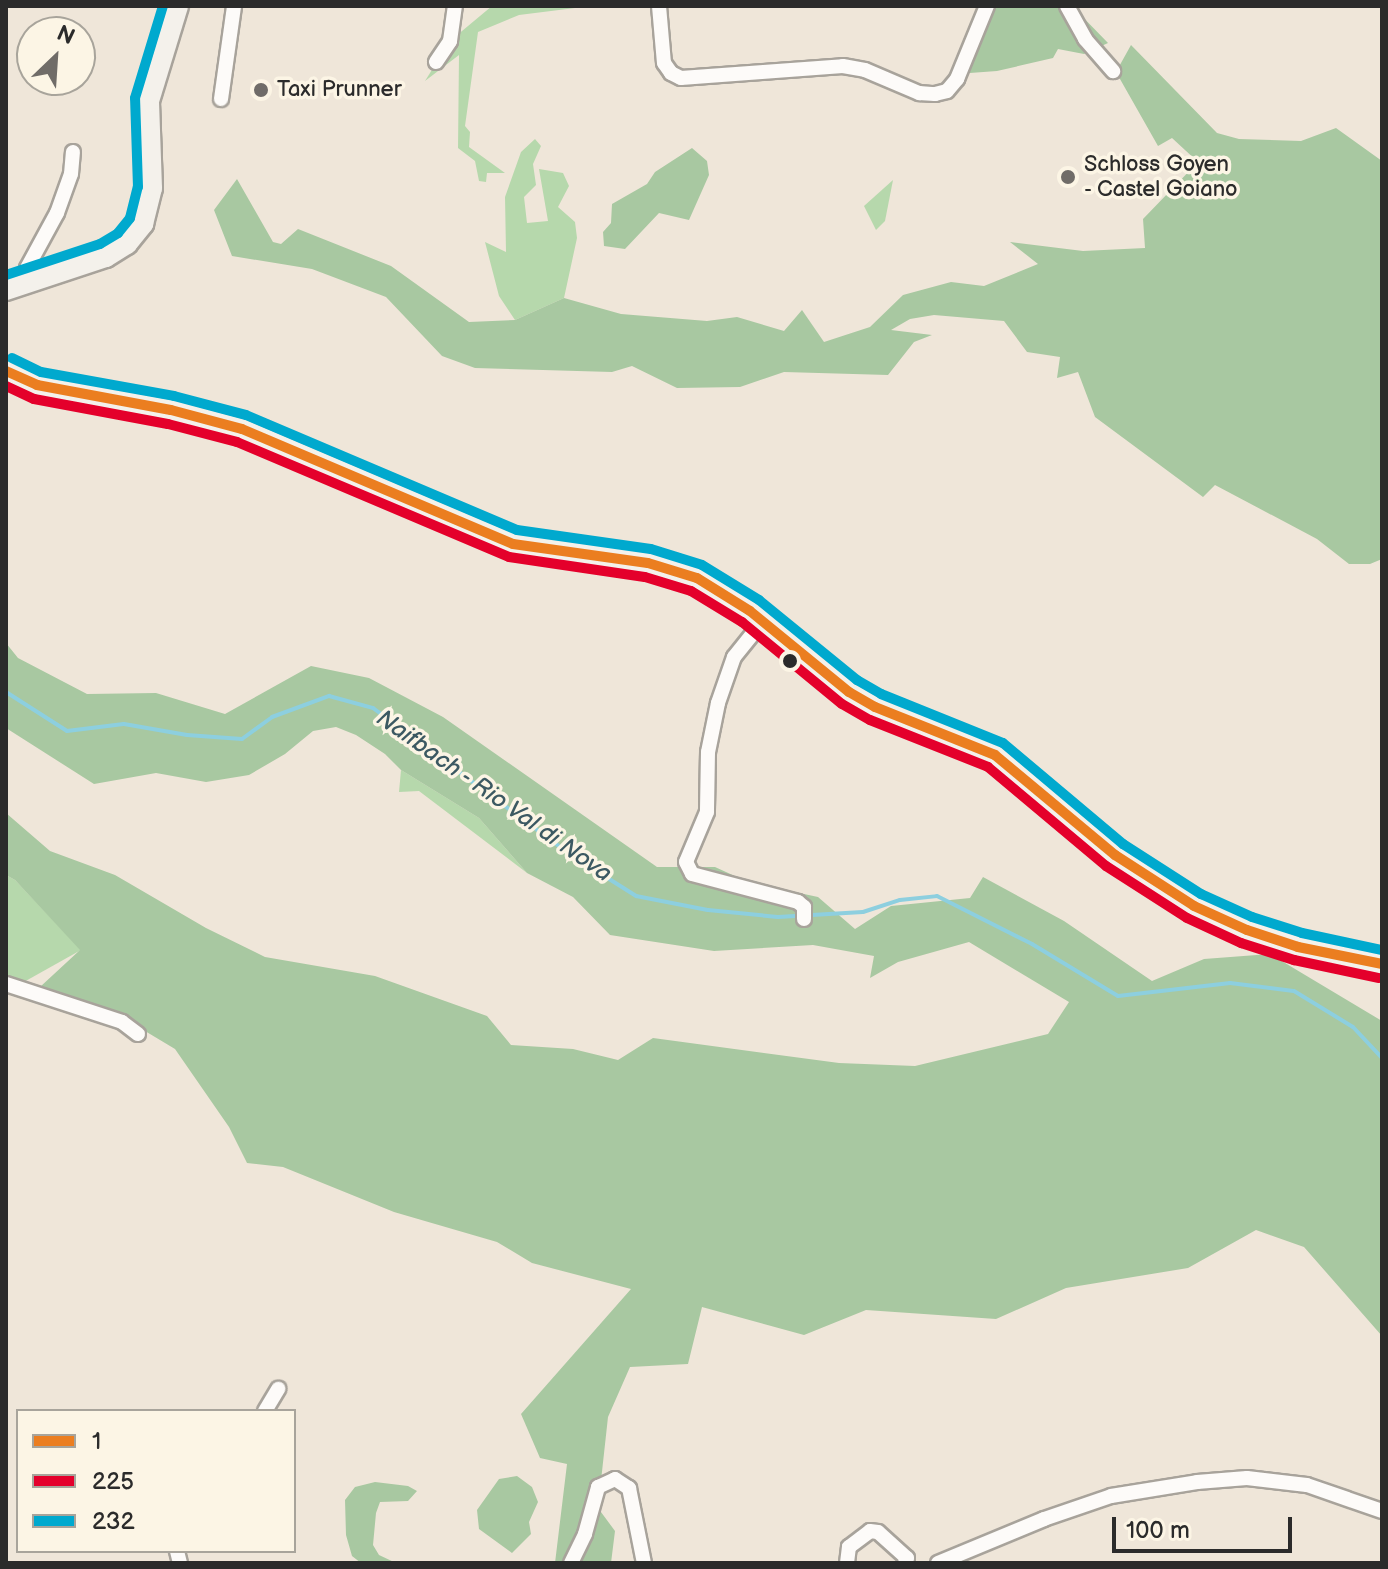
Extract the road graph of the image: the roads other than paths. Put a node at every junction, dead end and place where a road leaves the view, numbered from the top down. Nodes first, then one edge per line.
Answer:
1 (178, 6) edge
2 (234, 6) edge
3 (455, 6) edge
4 (659, 6) edge
5 (987, 6) edge
6 (1067, 6) edge
7 (436, 62) dead end
8 (1113, 71) dead end
9 (221, 99) dead end
10 (73, 152) dead end
11 (15, 288) edge
12 (6, 371) edge
13 (763, 621) junction
14 (804, 914) dead end
15 (1382, 964) edge
16 (6, 984) edge
17 (138, 1034) dead end
18 (278, 1389) dead end
19 (266, 1409) edge
20 (1382, 1511) edge
21 (906, 1561) edge
22 (571, 1563) edge
23 (644, 1563) edge
24 (847, 1563) edge
25 (922, 1563) edge
26 (938, 1563) edge

1 - 11 main road
2 - 9 street
3 - 7 street
4 - 5 street
6 - 8 street
10 - 11 street
12 - 13 main road
13 - 14 street
13 - 15 main road
16 - 17 street
18 - 19 street
20 - 26 street
21 - 24 street
21 - 25 street
22 - 23 street

